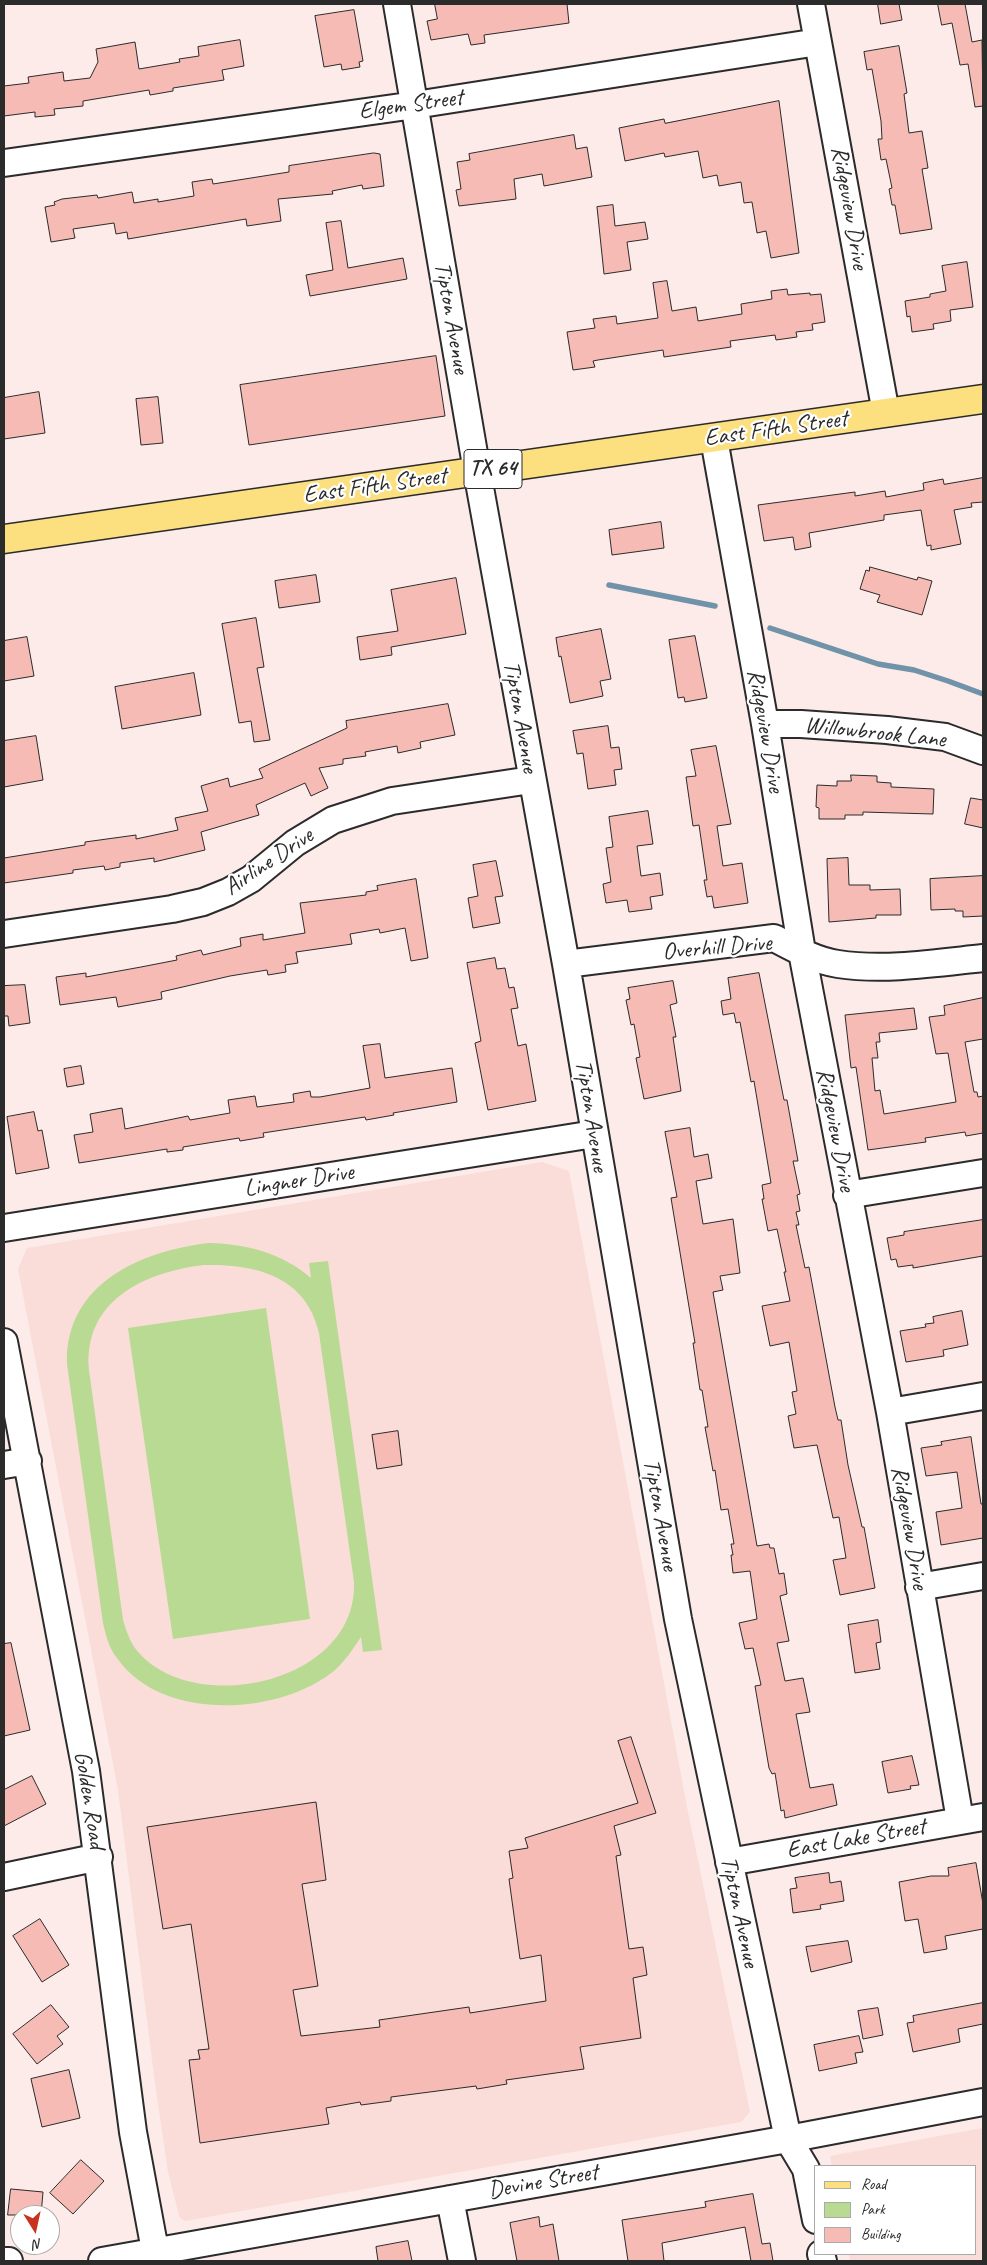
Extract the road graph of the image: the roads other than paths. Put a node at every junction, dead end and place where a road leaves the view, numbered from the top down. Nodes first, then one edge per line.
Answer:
1 (397, 4) edge
2 (811, 4) edge
3 (818, 42) junction
4 (415, 106) junction
5 (4, 163) edge
6 (983, 399) edge
7 (886, 413) junction
8 (714, 438) junction
9 (477, 471) junction
10 (4, 540) edge
11 (764, 724) junction
12 (983, 751) edge
13 (531, 780) junction
14 (4, 934) edge
15 (802, 952) junction
16 (983, 958) edge
17 (566, 964) junction
18 (594, 1134) junction
19 (983, 1173) edge
20 (847, 1195) junction
21 (4, 1228) edge
22 (4, 1342) edge
23 (983, 1396) edge
24 (890, 1412) junction
25 (16, 1463) edge
26 (983, 1576) edge
27 (919, 1587) junction
28 (972, 1819) edge
29 (99, 1857) junction
30 (729, 1862) junction
31 (4, 1877) edge
32 (983, 2102) edge
33 (788, 2139) junction
34 (450, 2198) junction
35 (814, 2210) edge
36 (156, 2257) edge
37 (4, 2261) edge
38 (9, 2261) edge
39 (102, 2261) edge
40 (462, 2261) edge

1 - 4 street, Tipton Avenue
2 - 3 street, Ridgeview Drive
3 - 4 street, Elgem Street
3 - 7 street, Ridgeview Drive
4 - 5 street, Elgem Street
4 - 9 street, Tipton Avenue
6 - 7 main road, East Fifth Street / TX 64
7 - 8 main road, East Fifth Street / TX 64
8 - 9 main road, East Fifth Street / TX 64
8 - 11 street, Ridgeview Drive
9 - 10 main road, East Fifth Street / TX 64
9 - 13 street, Tipton Avenue
11 - 12 street, Willowbrook Lane
11 - 15 street, Ridgeview Drive
13 - 14 street, Airline Drive
13 - 17 street, Tipton Avenue
15 - 16 street, Overhill Drive
15 - 17 street, Overhill Drive
15 - 20 street, Ridgeview Drive
17 - 18 street, Tipton Avenue
18 - 21 street, Lingner Drive
18 - 30 street, Tipton Avenue
19 - 20 street
20 - 24 street, Ridgeview Drive
22 - 25 street, Golden Road
23 - 24 street
24 - 27 street, Ridgeview Drive
25 - 29 street, Golden Road
26 - 27 street
27 - 28 street, Ridgeview Drive
28 - 30 street, East Lake Street
29 - 31 street
29 - 36 street, Golden Road
30 - 33 street, Tipton Avenue
32 - 33 street, Devine Street
33 - 34 street, Devine Street
33 - 35 street, Tipton Avenue
34 - 36 street, Devine Street
34 - 40 street
36 - 39 street, Devine Street
37 - 38 street

